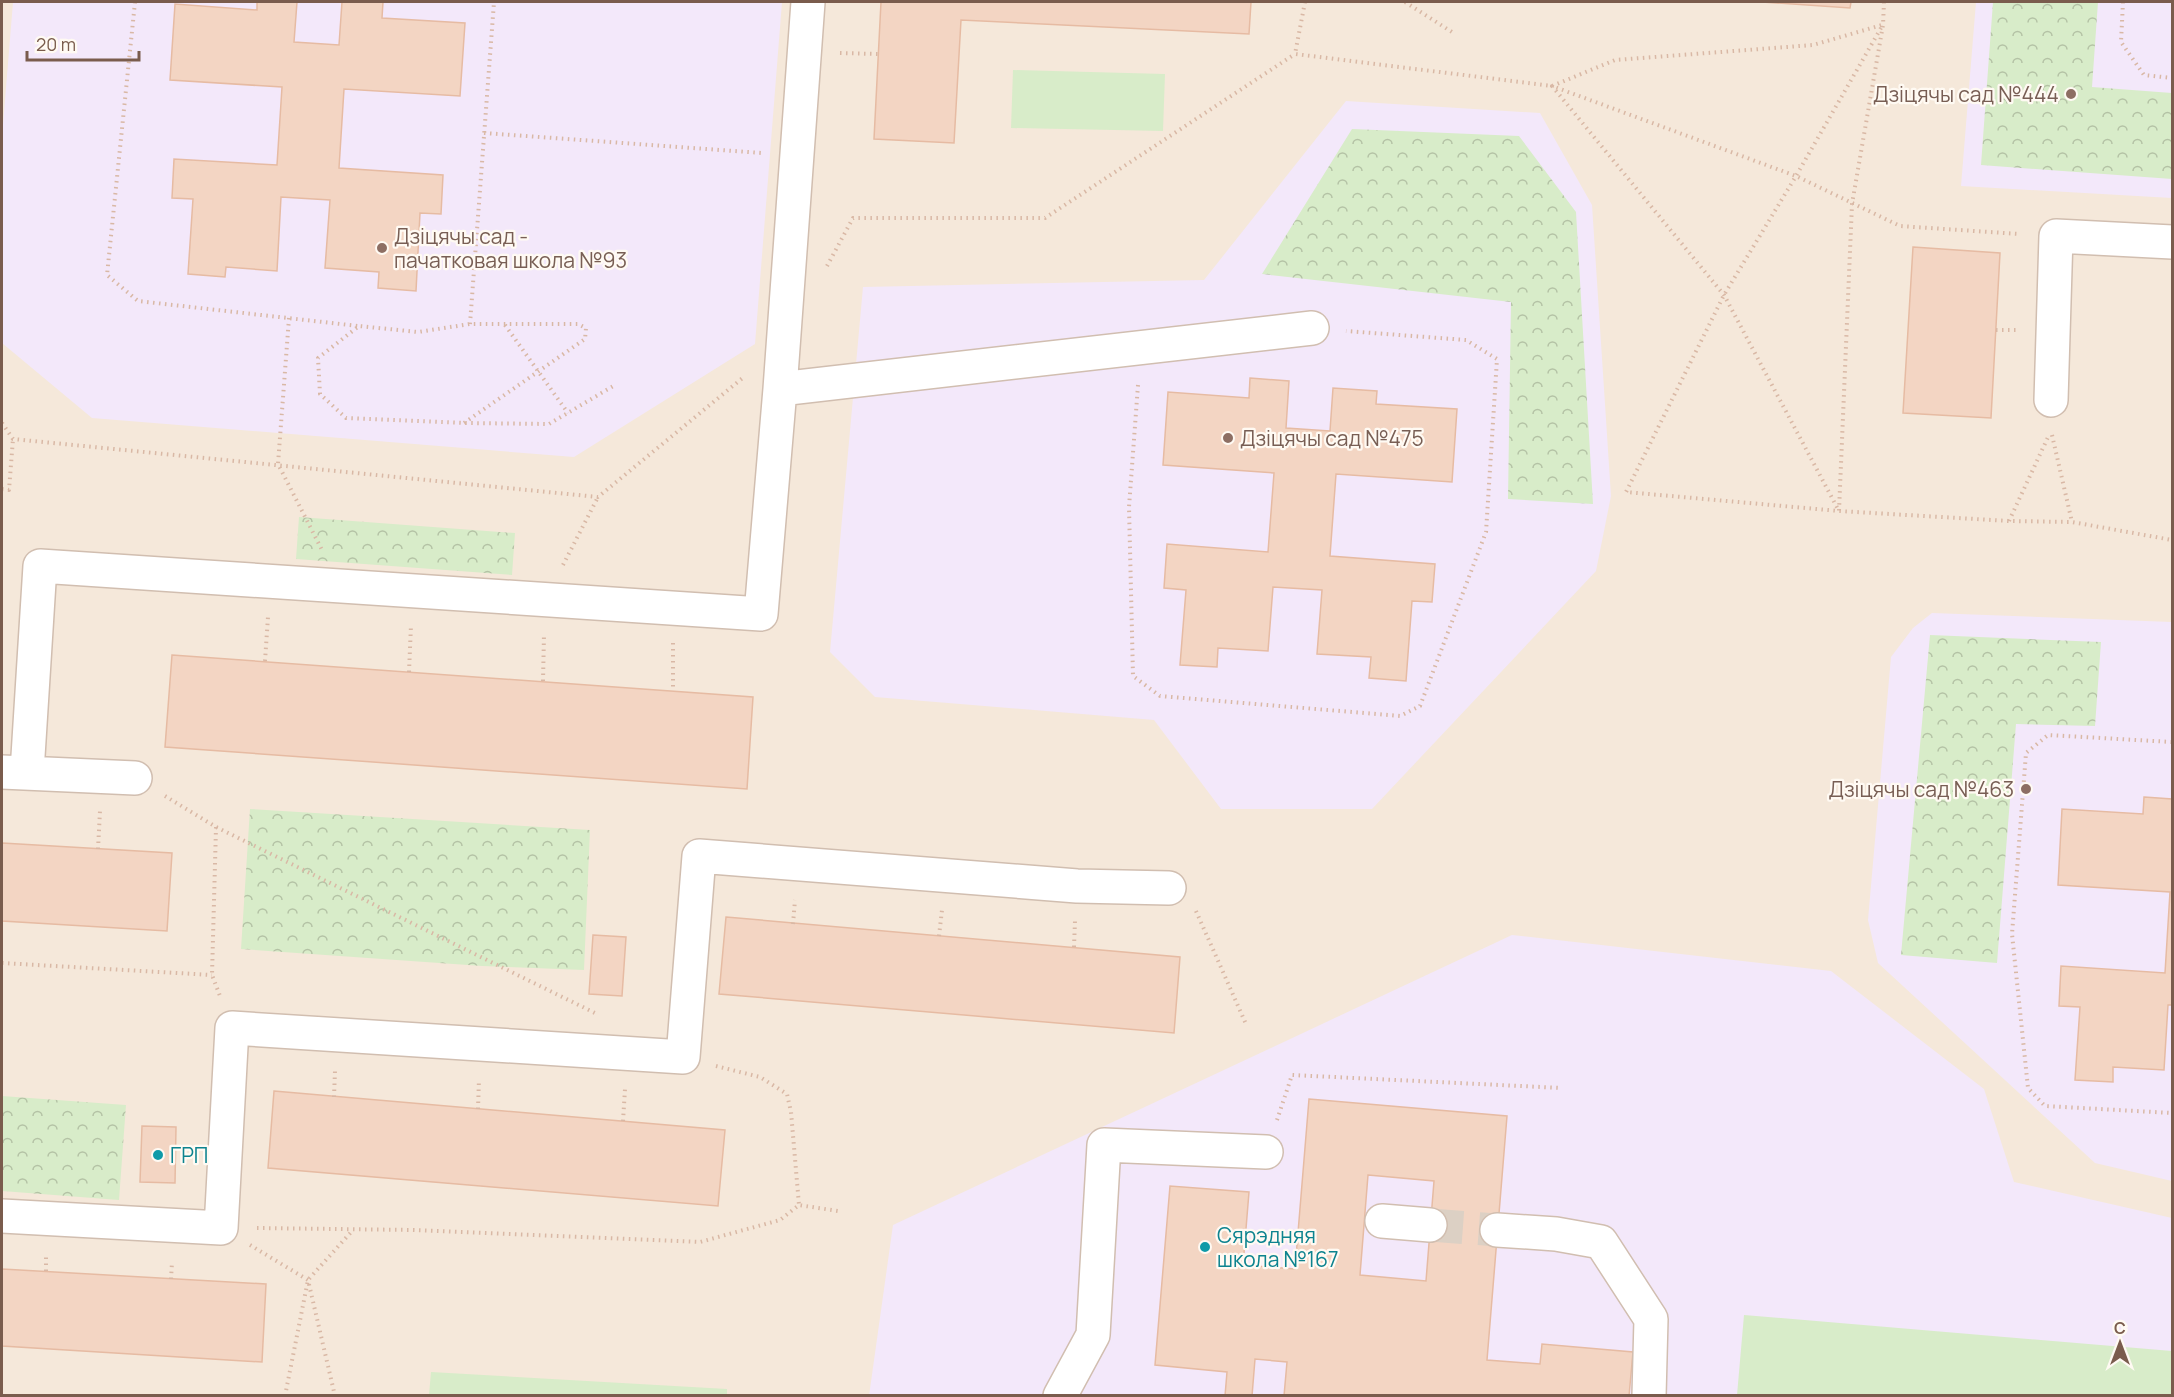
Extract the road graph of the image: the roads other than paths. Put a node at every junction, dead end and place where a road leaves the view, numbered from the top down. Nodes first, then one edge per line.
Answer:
1 (808, 2) edge
2 (2172, 242) edge
3 (1312, 328) road end
4 (780, 389) junction
5 (2051, 400) dead end
6 (14, 772) edge
7 (135, 778) road end
8 (1169, 888) road end
9 (1266, 1152) road end
10 (2, 1216) edge
11 (1382, 1221) dead end
12 (1430, 1225) tunnel mouth
13 (1497, 1230) tunnel mouth
14 (1060, 1395) edge
15 (1649, 1395) edge

1 - 4 lane
2 - 5 lane
3 - 4 lane
4 - 6 lane
6 - 7 lane
8 - 10 lane
9 - 14 lane
11 - 12 lane
13 - 15 lane

